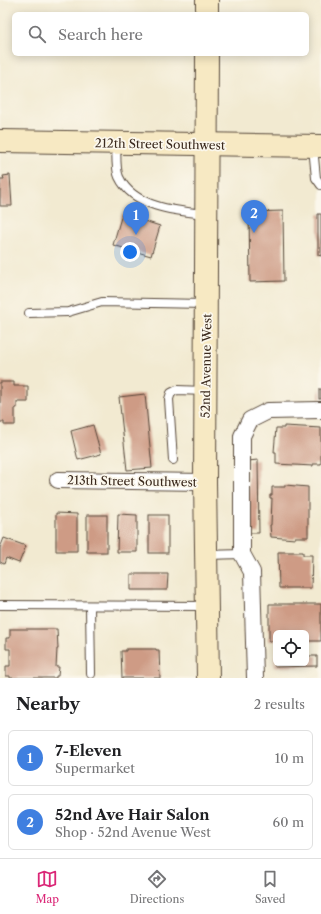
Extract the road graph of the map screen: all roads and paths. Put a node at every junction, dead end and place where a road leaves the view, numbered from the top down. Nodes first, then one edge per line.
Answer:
1 (208, 0) edge
2 (208, 12) edge
3 (208, 56) edge
4 (0, 141) edge
5 (116, 143) junction
6 (208, 145) junction
7 (317, 146) edge
8 (321, 185) edge
9 (208, 214) junction
10 (207, 304) junction
11 (29, 313) dead end
12 (206, 391) junction
13 (321, 410) edge
14 (173, 460) dead end
15 (58, 480) dead end
16 (206, 482) junction
17 (242, 554) junction
18 (208, 555) junction
19 (0, 605) edge
20 (90, 606) junction
21 (208, 606) junction
22 (92, 674) dead end
23 (208, 678) edge
24 (255, 678) edge

1 - 2 street
3 - 6 street, 52nd Avenue West
4 - 5 street, 212th Street Southwest
5 - 6 street, 212th Street Southwest
5 - 9 lane
6 - 7 street, 212th Street Southwest
6 - 9 street, 52nd Avenue West
7 - 8 lane
9 - 10 street, 52nd Avenue West
10 - 11 lane
10 - 12 street, 52nd Avenue West
12 - 14 lane
12 - 16 street, 52nd Avenue West
13 - 17 street
15 - 16 street, 213th Street Southwest
16 - 18 street, 52nd Avenue West
17 - 18 lane
17 - 24 street
18 - 21 street, 52nd Avenue West
19 - 20 lane
20 - 21 lane
20 - 22 lane
21 - 23 street, 52nd Avenue West

